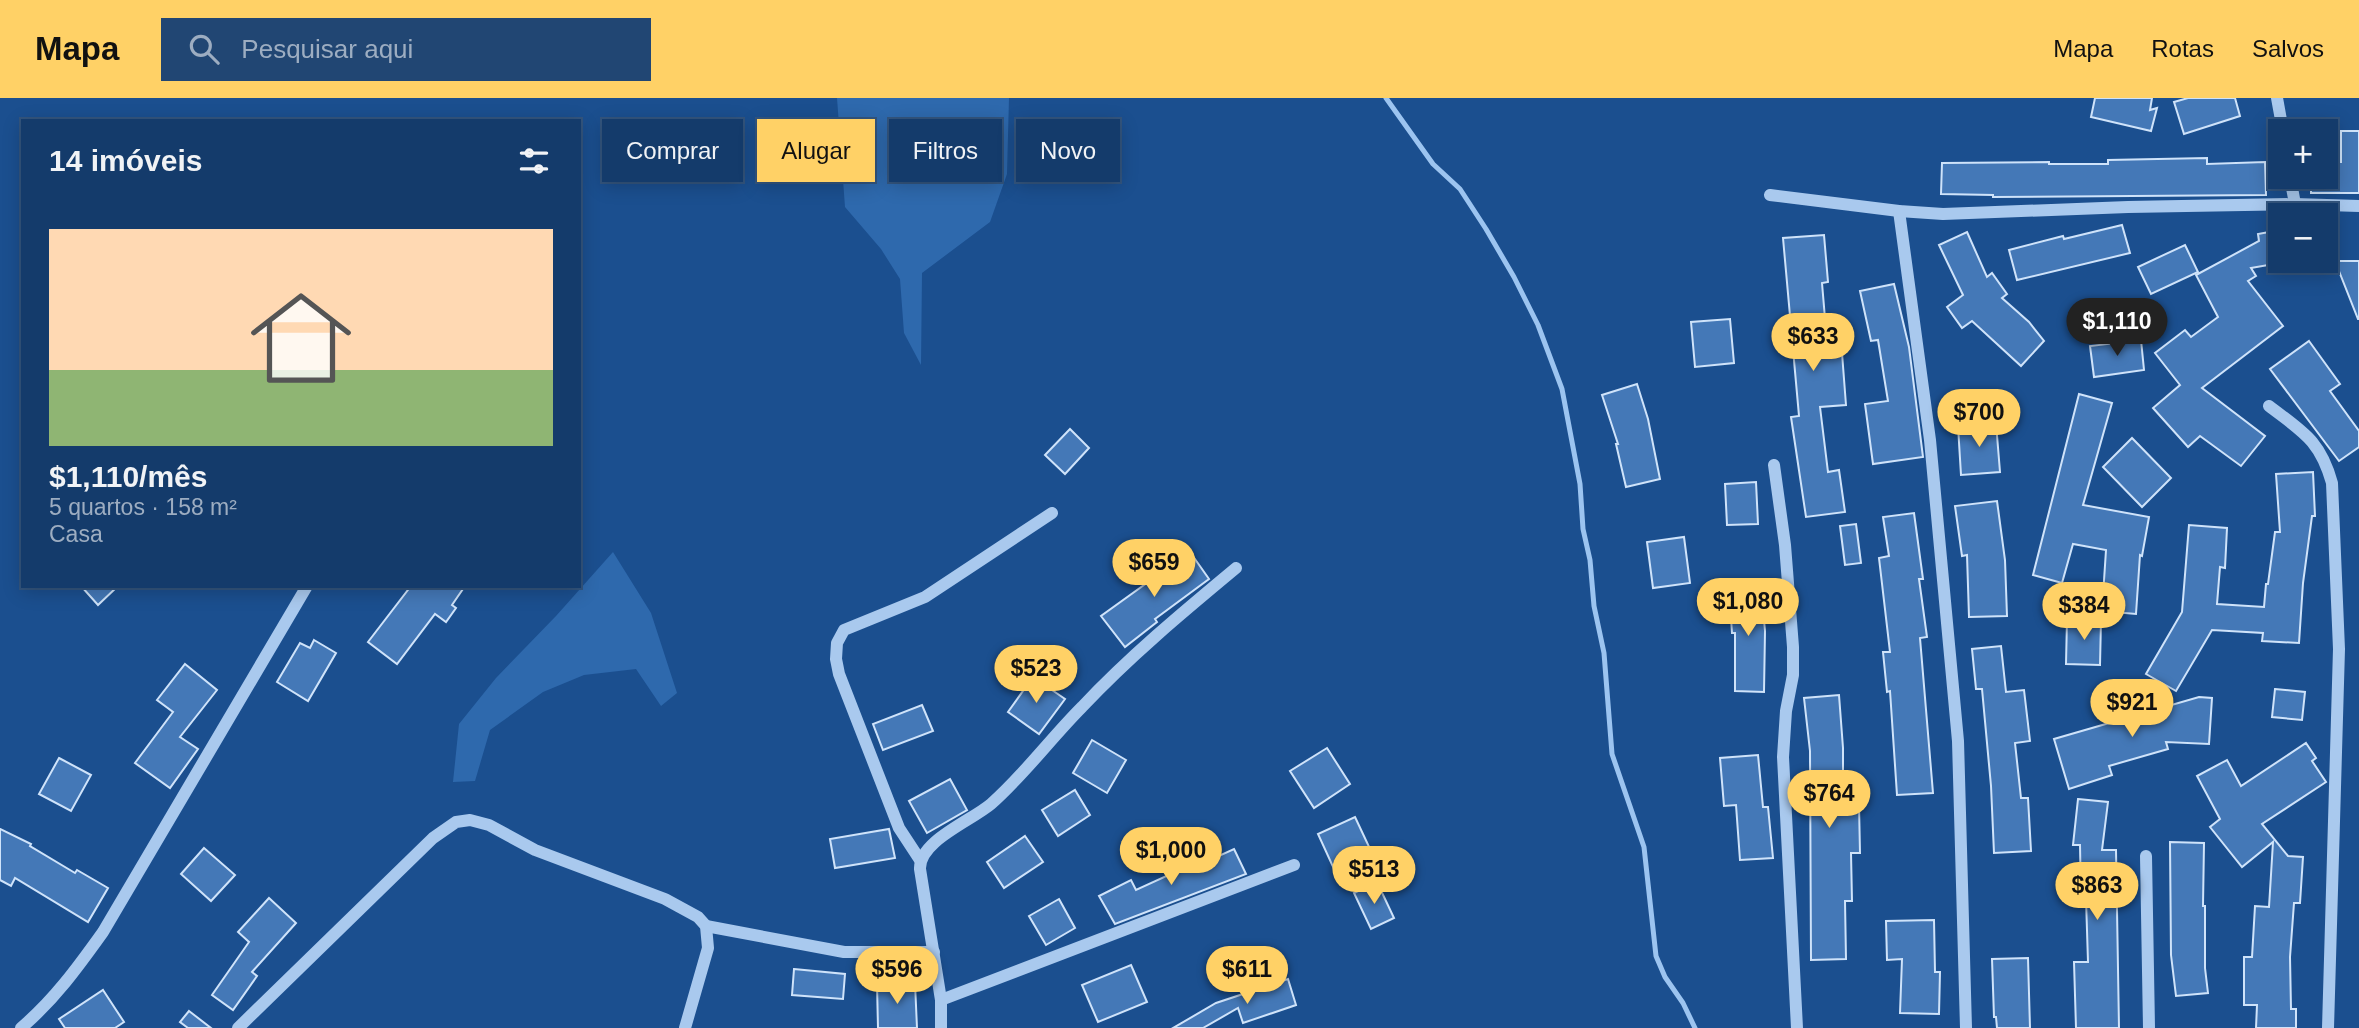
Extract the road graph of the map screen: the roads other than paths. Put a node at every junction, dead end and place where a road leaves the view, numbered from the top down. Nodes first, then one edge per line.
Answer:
1 (2277, 98) edge
2 (2281, 119) edge
3 (1770, 195) dead end
4 (2268, 204) edge
5 (2338, 205) edge
6 (2359, 206) edge
7 (1899, 211) junction
8 (2269, 406) dead end
9 (1774, 465) dead end
10 (1052, 513) dead end
11 (1236, 568) dead end
12 (306, 588) edge
13 (2146, 856) dead end
14 (920, 860) junction
15 (1294, 865) dead end
16 (706, 926) junction
17 (934, 952) junction
18 (941, 1000) junction
19 (22, 1028) edge
20 (238, 1028) edge
21 (685, 1028) edge
22 (941, 1028) edge
23 (1797, 1028) edge
24 (1966, 1028) edge
25 (2149, 1028) edge
26 (2328, 1028) edge

1 - 2 street
3 - 7 street
4 - 7 street
5 - 6 street
7 - 24 street
8 - 26 street
9 - 23 street
10 - 14 street
11 - 14 street
12 - 19 street
13 - 25 street
14 - 17 street
15 - 18 street
16 - 17 street
16 - 20 street
16 - 21 street
17 - 18 street
18 - 22 street

